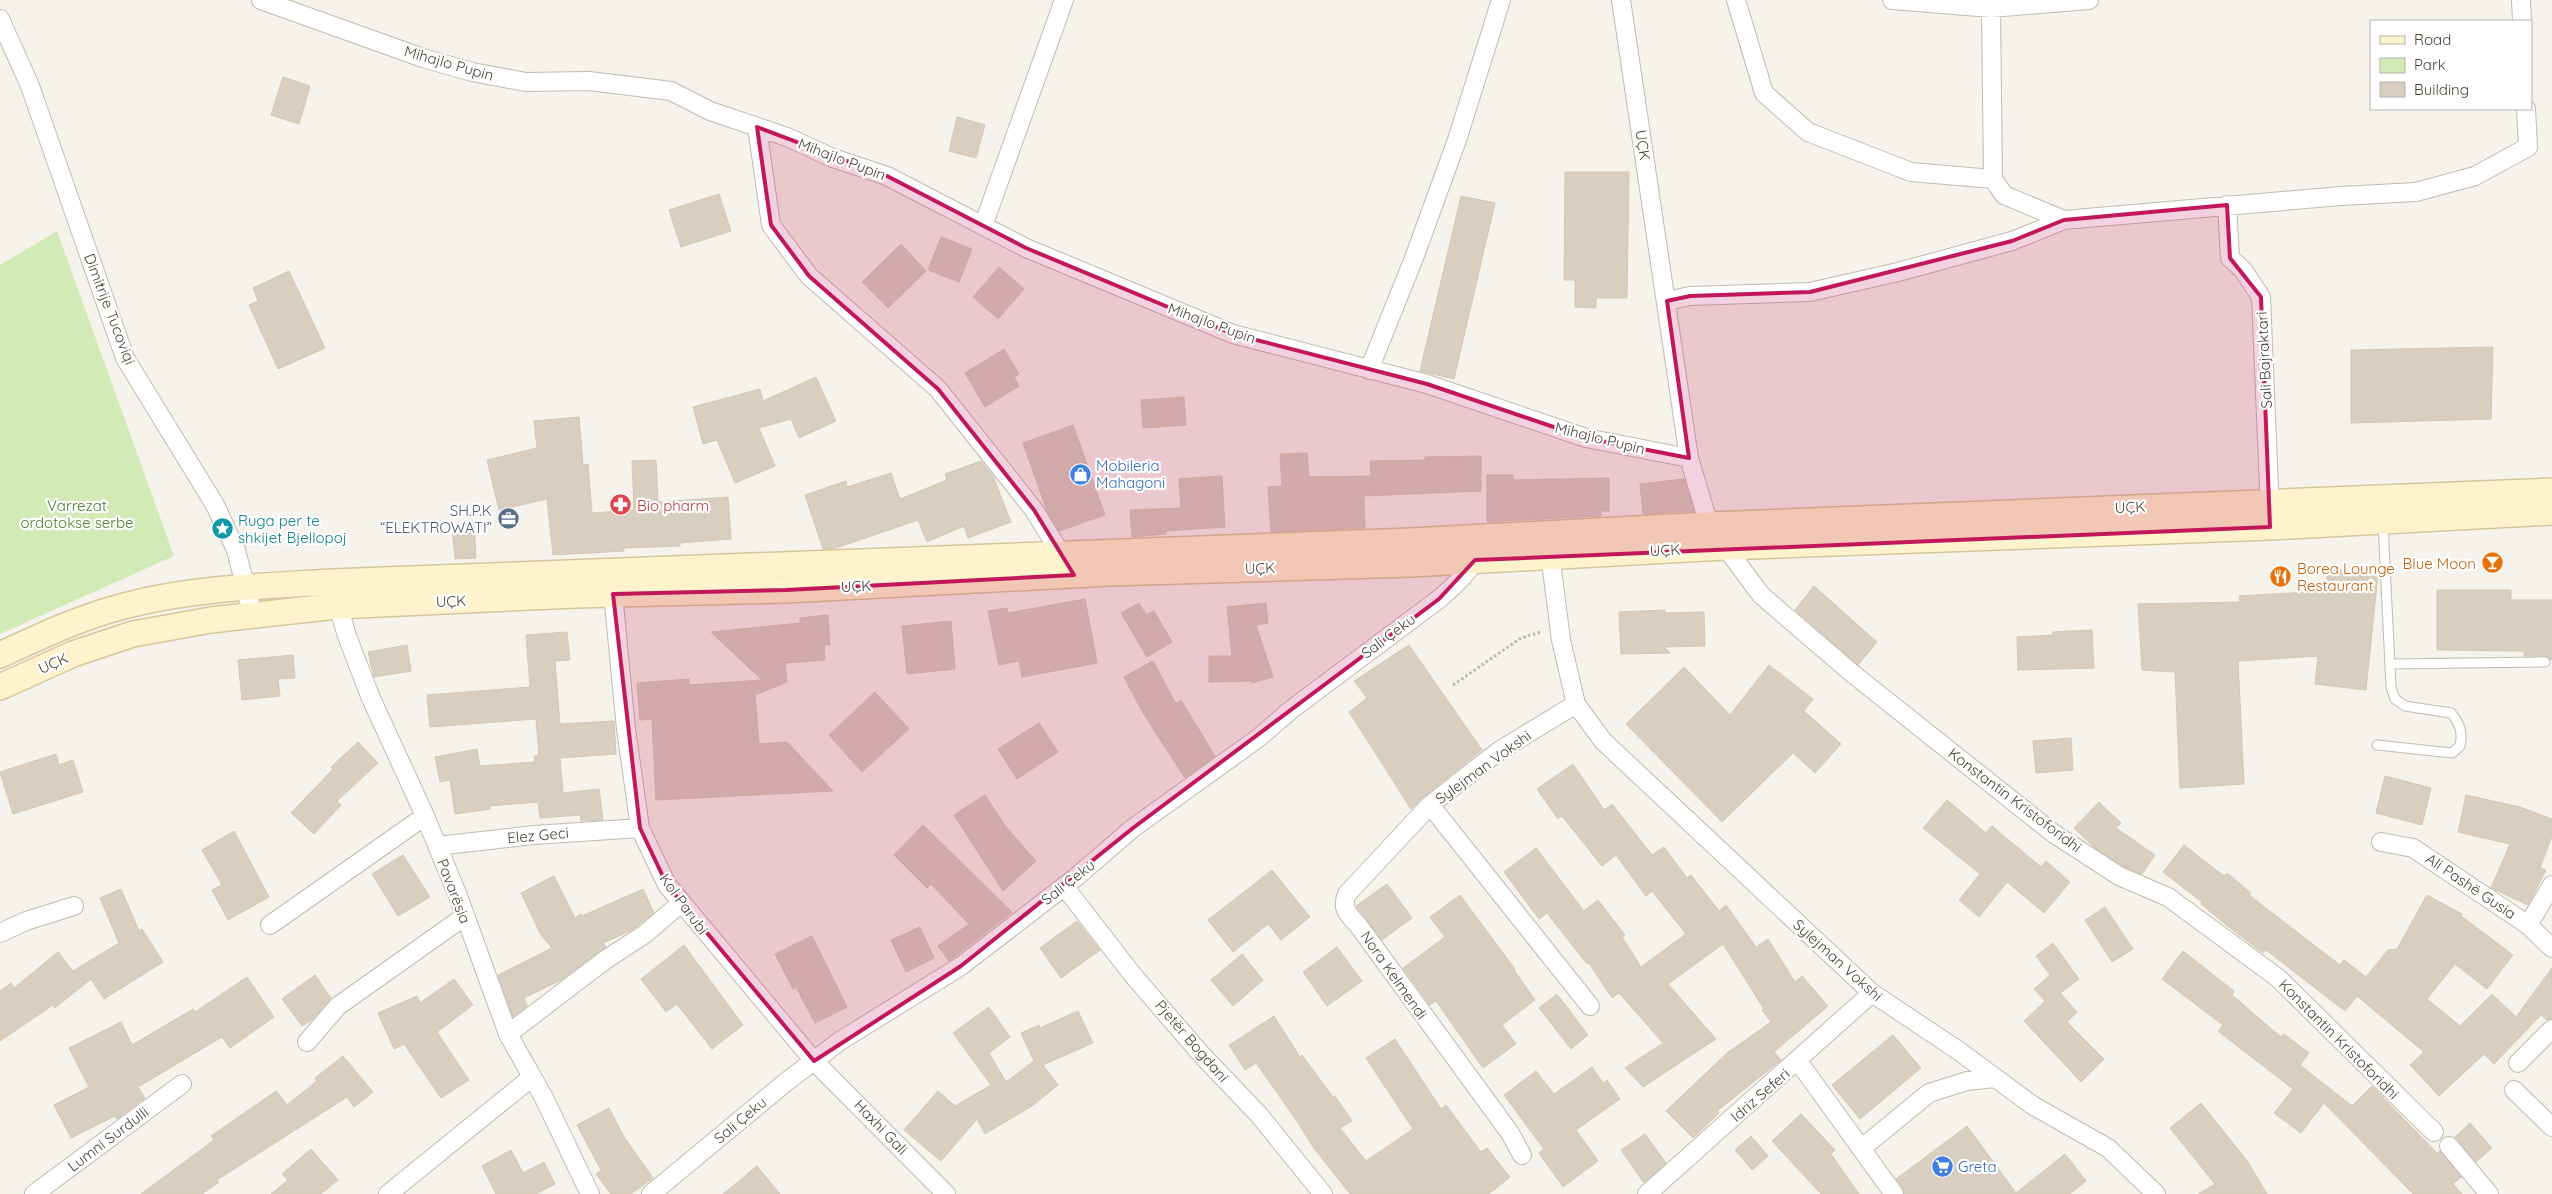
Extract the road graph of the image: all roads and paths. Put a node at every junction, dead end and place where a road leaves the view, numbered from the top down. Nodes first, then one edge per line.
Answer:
1 (261, 0) edge
2 (1064, 0) edge
3 (1501, 0) edge
4 (1622, 0) edge
5 (1736, 0) edge
6 (1892, 0) edge
7 (2089, 0) edge
8 (2521, 0) edge
9 (1991, 8) junction
10 (0, 19) edge
11 (2522, 20) edge
12 (2526, 110) edge
13 (757, 127) junction
14 (1993, 179) junction
15 (2227, 205) junction
16 (2064, 220) junction
17 (983, 226) junction
18 (1667, 302) junction
19 (1369, 370) junction
20 (1689, 458) junction
21 (2552, 491) edge
22 (2271, 500) junction
23 (2552, 512) edge
24 (2382, 521) junction
25 (1709, 525) junction
26 (2270, 527) junction
27 (1549, 545) junction
28 (1724, 547) junction
29 (1474, 548) junction
30 (1068, 565) junction
31 (612, 583) junction
32 (246, 588) junction
33 (335, 594) junction
34 (253, 616) junction
35 (1558, 626) junction
36 (0, 655) edge
37 (2545, 662) dead end
38 (2390, 664) junction
39 (1452, 685) dead end
40 (0, 687) edge
41 (1576, 704) junction
42 (2377, 745) dead end
43 (1430, 805) junction
44 (425, 816) junction
45 (640, 828) junction
46 (2381, 842) dead end
47 (437, 846) junction
48 (2552, 885) edge
49 (1064, 886) junction
50 (681, 903) junction
51 (74, 906) dead end
52 (465, 916) junction
53 (270, 925) dead end
54 (2528, 925) junction
55 (0, 933) edge
56 (2552, 948) edge
57 (1872, 993) junction
58 (1590, 1006) dead end
59 (2552, 1029) edge
60 (508, 1034) junction
61 (307, 1042) dead end
62 (814, 1061) junction
63 (1798, 1061) junction
64 (2518, 1063) dead end
65 (531, 1078) junction
66 (1995, 1078) junction
67 (182, 1084) dead end
68 (2514, 1090) dead end
69 (2552, 1127) edge
70 (2434, 1132) dead end
71 (2449, 1146) dead end
72 (1862, 1148) junction
73 (1522, 1155) dead end
74 (34, 1194) edge
75 (388, 1194) edge
76 (590, 1194) edge
77 (651, 1194) edge
78 (946, 1194) edge
79 (1323, 1194) edge
80 (1647, 1194) edge
81 (1894, 1194) edge
82 (2156, 1194) edge
83 (2489, 1194) edge

1 - 13 street, Mihajlo Pupin
2 - 17 street
3 - 19 street
4 - 18 street, UÇK
5 - 14 street
6 - 9 street
7 - 9 street
8 - 11 street
9 - 14 street
10 - 32 street, Dimitrije Tucoviqi
12 - 15 street
13 - 17 street, Mihajlo Pupin
13 - 30 street
14 - 16 street
15 - 16 street
15 - 22 street, Sali Bajraktari
16 - 18 street
17 - 19 street, Mihajlo Pupin
18 - 20 street, UÇK
19 - 20 street, Mihajlo Pupin
20 - 25 street, UÇK
21 - 22 main road, UÇK
22 - 25 main road, UÇK
22 - 26 street, Sali Bajraktari
23 - 24 main road, UÇK
24 - 26 main road, UÇK
24 - 38 lane
25 - 27 main road, UÇK
25 - 28 street, UÇK
26 - 28 main road, UÇK
27 - 28 main road, UÇK
27 - 29 main road, UÇK
27 - 35 street, Sylejman Vokshi
28 - 70 street, Konstantin Kristoforidhi
29 - 30 main road, UÇK
29 - 49 street, Sali Çeku
30 - 31 main road, UÇK
31 - 33 main road, UÇK
31 - 45 street, Kol Parubi
32 - 33 main road, UÇK
32 - 34 street, Dimitrije Tucoviqi
32 - 36 main road, UÇK
33 - 34 main road, UÇK
33 - 44 street, Pavarësia
34 - 40 main road, UÇK
35 - 39 path
35 - 41 street, Sylejman Vokshi
37 - 38 lane
38 - 42 lane
41 - 43 street, Sylejman Vokshi
41 - 57 street, Sylejman Vokshi
43 - 58 street, Sylejman Vokshi
43 - 73 street, Nora Kelmendi
44 - 47 street, Pavarësia
44 - 53 street
45 - 47 street, Elez Geci
45 - 50 street, Kol Parubi
46 - 54 street, Ali Pashë Gusia
47 - 52 street, Pavarësia
48 - 54 street
49 - 62 street, Sali Çeku
49 - 79 street, Pjetër Bogdani
50 - 60 street
50 - 62 street, Kol Parubi
51 - 55 street
52 - 60 street, Pavarësia
52 - 61 street
54 - 56 street, Ali Pashë Gusia
57 - 63 street, Idriz Seferi
57 - 66 street, Sylejman Vokshi
59 - 64 street
60 - 65 street, Pavarësia
62 - 77 street, Sali Çeku
62 - 78 street, Haxhi Gali
63 - 72 street
63 - 80 street, Idriz Seferi
65 - 75 street
65 - 76 street, Pavarësia
66 - 72 street
66 - 82 street, Sylejman Vokshi
67 - 74 street, Lumni Surdulli
68 - 69 street
71 - 83 street
72 - 81 street

